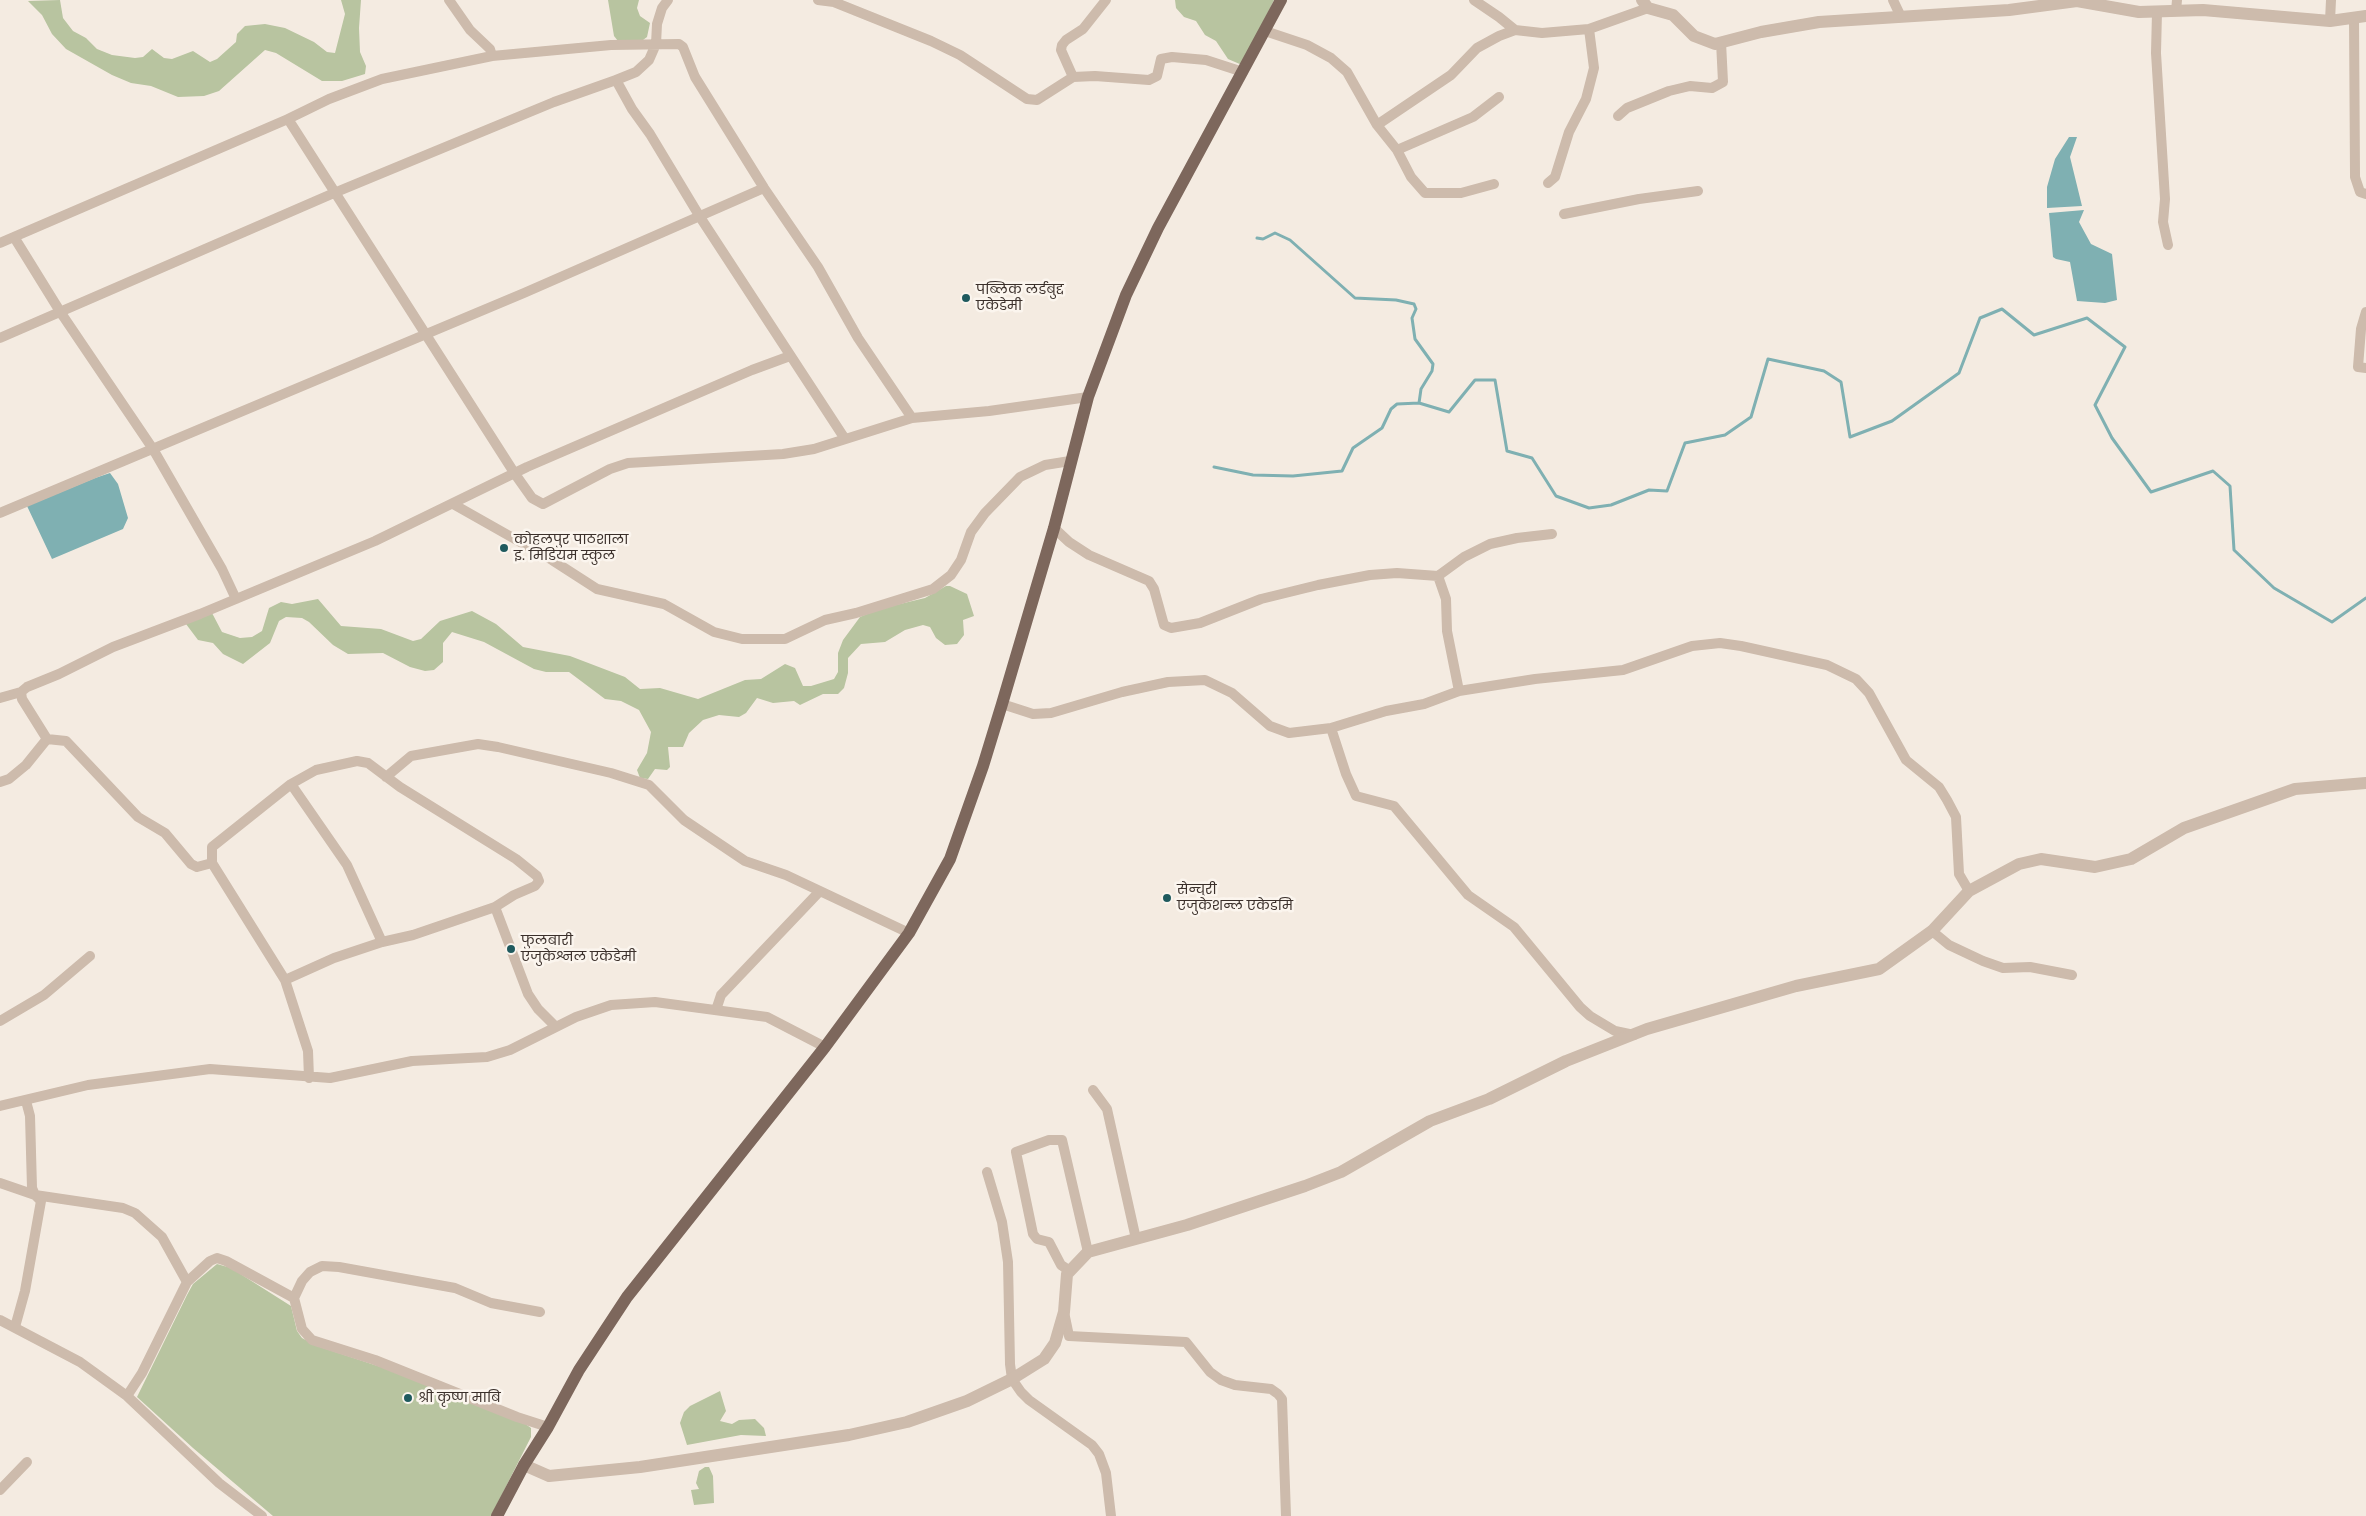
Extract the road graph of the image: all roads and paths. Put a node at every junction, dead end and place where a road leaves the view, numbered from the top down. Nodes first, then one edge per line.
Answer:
1 (449, 0) edge
2 (668, 0) edge
3 (818, 0) edge
4 (1106, 0) edge
5 (1281, 0) edge
6 (1474, 0) edge
7 (1892, 0) edge
8 (2331, 0) edge
9 (2097, 2) edge
10 (1645, 4) edge
11 (2027, 4) edge
12 (2177, 6) edge
13 (2157, 12) junction
14 (1901, 17) junction
15 (2360, 17) edge
16 (2330, 21) junction
17 (1589, 29) junction
18 (1515, 30) junction
19 (1263, 34) junction
20 (1721, 42) junction
21 (656, 44) junction
22 (492, 56) junction
23 (1245, 68) junction
24 (1072, 77) junction
25 (616, 80) junction
26 (1499, 97) dead end
27 (1618, 116) dead end
28 (288, 119) junction
29 (1377, 125) junction
30 (1396, 150) junction
31 (1548, 183) dead end
32 (1494, 184) dead end
33 (764, 188) junction
34 (1698, 191) dead end
35 (334, 193) junction
36 (2366, 194) edge
37 (1564, 214) dead end
38 (700, 217) junction
39 (14, 237) junction
40 (0, 243) edge
41 (2168, 245) dead end
42 (2366, 312) edge
43 (61, 313) junction
44 (425, 333) junction
45 (0, 338) edge
46 (790, 356) junction
47 (2366, 368) edge
48 (1088, 396) junction
49 (912, 418) junction
50 (845, 439) junction
51 (153, 449) junction
52 (1070, 461) junction
53 (515, 474) junction
54 (453, 504) junction
55 (0, 513) edge
56 (1054, 528) junction
57 (1552, 534) dead end
58 (1438, 576) junction
59 (236, 598) junction
60 (1458, 691) junction
61 (22, 692) junction
62 (0, 698) edge
63 (1002, 704) junction
64 (1331, 728) junction
65 (47, 739) junction
66 (386, 777) junction
67 (0, 782) edge
68 (2366, 783) edge
69 (291, 784) junction
70 (212, 863) junction
71 (1969, 891) junction
72 (819, 892) junction
73 (495, 907) junction
74 (1932, 931) junction
75 (909, 933) junction
76 (382, 942) junction
77 (90, 956) dead end
78 (2072, 975) dead end
79 (285, 980) junction
80 (716, 1010) junction
81 (0, 1021) edge
82 (555, 1026) junction
83 (1635, 1035) junction
84 (825, 1047) junction
85 (309, 1078) junction
86 (1093, 1090) dead end
87 (26, 1101) junction
88 (0, 1106) edge
89 (987, 1172) dead end
90 (0, 1183) edge
91 (35, 1195) junction
92 (1136, 1239) junction
93 (1088, 1252) junction
94 (1070, 1271) junction
95 (187, 1282) junction
96 (294, 1298) junction
97 (540, 1312) dead end
98 (1064, 1312) junction
99 (0, 1320) edge
100 (15, 1327) junction
101 (1012, 1379) junction
102 (127, 1396) junction
103 (548, 1427) junction
104 (26, 1462) dead end
105 (524, 1465) junction
106 (0, 1490) edge
107 (262, 1516) edge
108 (497, 1516) edge
109 (1111, 1516) edge
110 (1286, 1516) edge

1 - 22 street
2 - 21 street
3 - 24 street
4 - 24 street
5 - 19 main road
6 - 18 street
7 - 14 street
8 - 16 street
9 - 11 street
9 - 13 street
10 - 17 street
10 - 20 street
11 - 14 street
12 - 13 street
12 - 16 street
13 - 41 street
14 - 20 street
15 - 16 street
15 - 36 street
17 - 18 street
17 - 31 street
18 - 29 street
19 - 23 main road
19 - 29 street
20 - 27 street
21 - 22 street
21 - 25 street
21 - 33 street
22 - 28 street
23 - 24 street
23 - 48 main road
25 - 35 street
25 - 38 street
26 - 30 street
28 - 35 street
28 - 39 street
29 - 30 street
30 - 32 street
33 - 38 street
33 - 49 street
34 - 37 street
35 - 43 street
35 - 44 street
38 - 44 street
38 - 46 street
39 - 40 street
39 - 43 street
42 - 47 street
43 - 45 street
43 - 51 street
44 - 51 street
44 - 53 street
46 - 50 street
46 - 53 street
48 - 49 street
48 - 52 main road
49 - 50 street
50 - 53 street
51 - 55 street
51 - 59 street
52 - 54 street
52 - 56 main road
53 - 54 street
54 - 59 street
56 - 58 street
56 - 63 main road
57 - 58 street
58 - 60 street
59 - 61 street
60 - 64 street
60 - 71 street
61 - 62 street
61 - 65 street
63 - 64 street
63 - 75 main road
64 - 83 street
65 - 67 street
65 - 70 street
66 - 69 street
66 - 72 street
66 - 73 street
68 - 71 street
69 - 70 street
69 - 76 street
70 - 79 street
71 - 74 street
72 - 75 street
72 - 80 street
73 - 76 street
73 - 82 street
74 - 78 street
74 - 83 street
75 - 84 main road
76 - 79 street
77 - 81 street
79 - 85 street
80 - 82 street
80 - 84 street
82 - 85 street
83 - 92 street
84 - 103 main road
85 - 87 street
86 - 92 street
87 - 88 street
87 - 91 street
89 - 101 street
90 - 91 street
91 - 95 street
91 - 100 street
92 - 93 street
93 - 94 street
93 - 94 street
94 - 98 street
95 - 96 street
95 - 102 street
96 - 97 street
96 - 103 street
98 - 101 street
98 - 110 street
99 - 100 street
100 - 102 street
101 - 105 street
101 - 109 street
102 - 107 street
103 - 105 main road
104 - 106 street
105 - 108 main road

